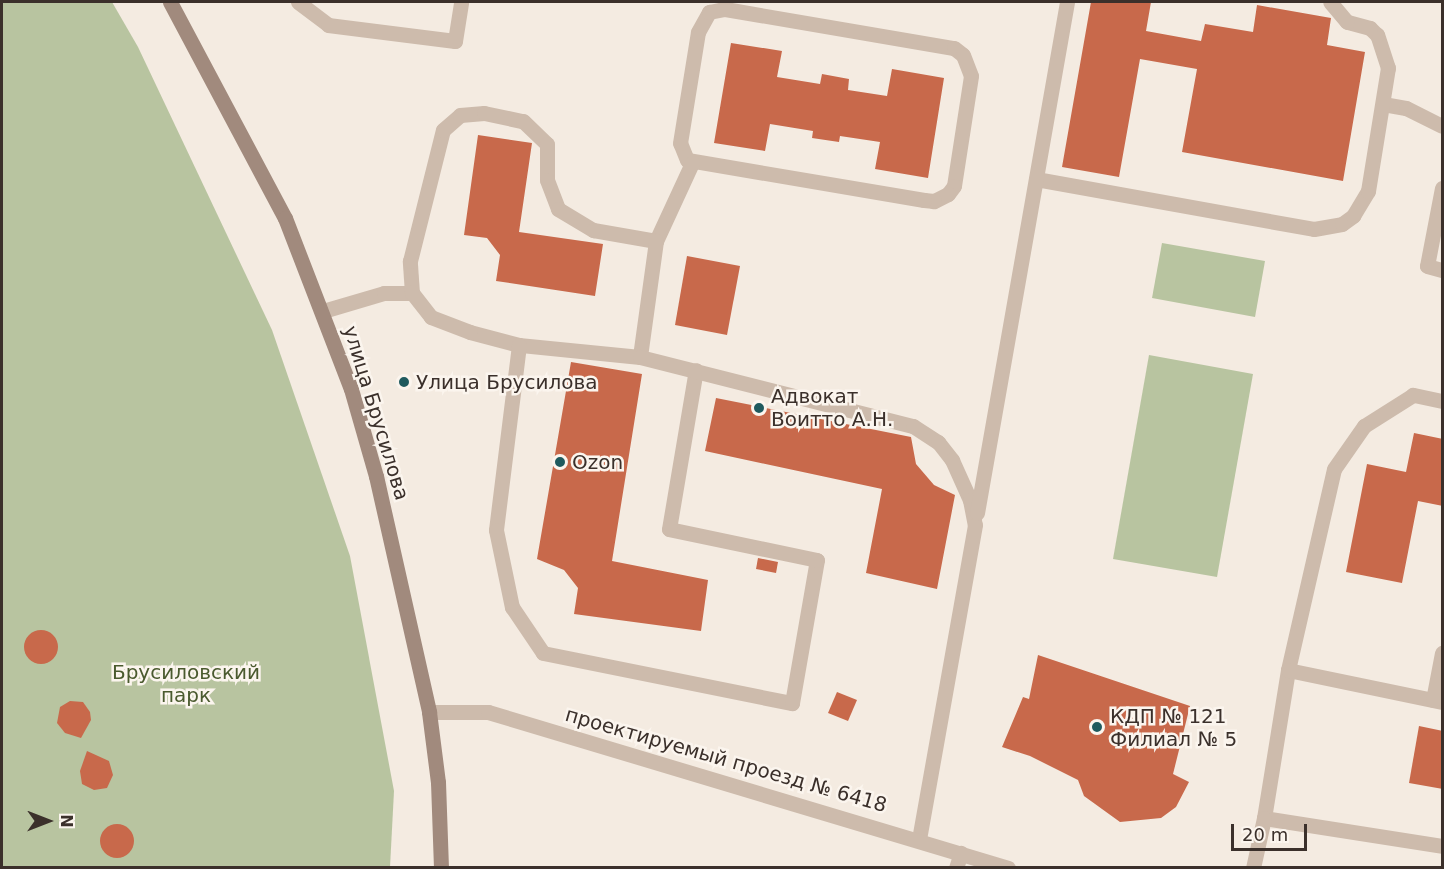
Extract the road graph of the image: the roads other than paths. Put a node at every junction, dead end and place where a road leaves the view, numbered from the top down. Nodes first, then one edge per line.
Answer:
1 (170, 2) edge
2 (298, 2) edge
3 (461, 2) edge
4 (1067, 2) edge
5 (1330, 2) edge
6 (1383, 104) junction
7 (1443, 126) edge
8 (692, 163) junction
9 (1036, 179) junction
10 (1443, 188) edge
11 (656, 241) junction
12 (1443, 270) edge
13 (411, 292) junction
14 (323, 310) junction
15 (519, 345) junction
16 (640, 357) junction
17 (696, 370) junction
18 (1443, 401) edge
19 (975, 525) junction
20 (1443, 653) edge
21 (1288, 670) junction
22 (1438, 701) edge
23 (429, 712) junction
24 (1264, 818) junction
25 (919, 839) junction
26 (1443, 846) edge
27 (959, 860) edge
28 (441, 867) edge
29 (1008, 867) edge
30 (1253, 867) edge

1 - 14 street, улица Брусилова
2 - 3 street
4 - 9 street
5 - 6 street
6 - 7 street
6 - 9 street
8 - 8 street
8 - 11 street
9 - 19 street
10 - 12 street
11 - 13 street
11 - 16 street
13 - 14 street
13 - 15 street
14 - 23 street, улица Брусилова
15 - 16 street
15 - 17 street
16 - 17 street
17 - 19 street
18 - 21 street
19 - 25 street
20 - 22 street
21 - 22 street
21 - 24 street
23 - 25 street, проектируемый проезд № 6418
23 - 28 street, улица Брусилова
24 - 26 street
24 - 30 street
25 - 27 street, проектируемый проезд № 6418
27 - 29 street, проектируемый проезд № 6418

